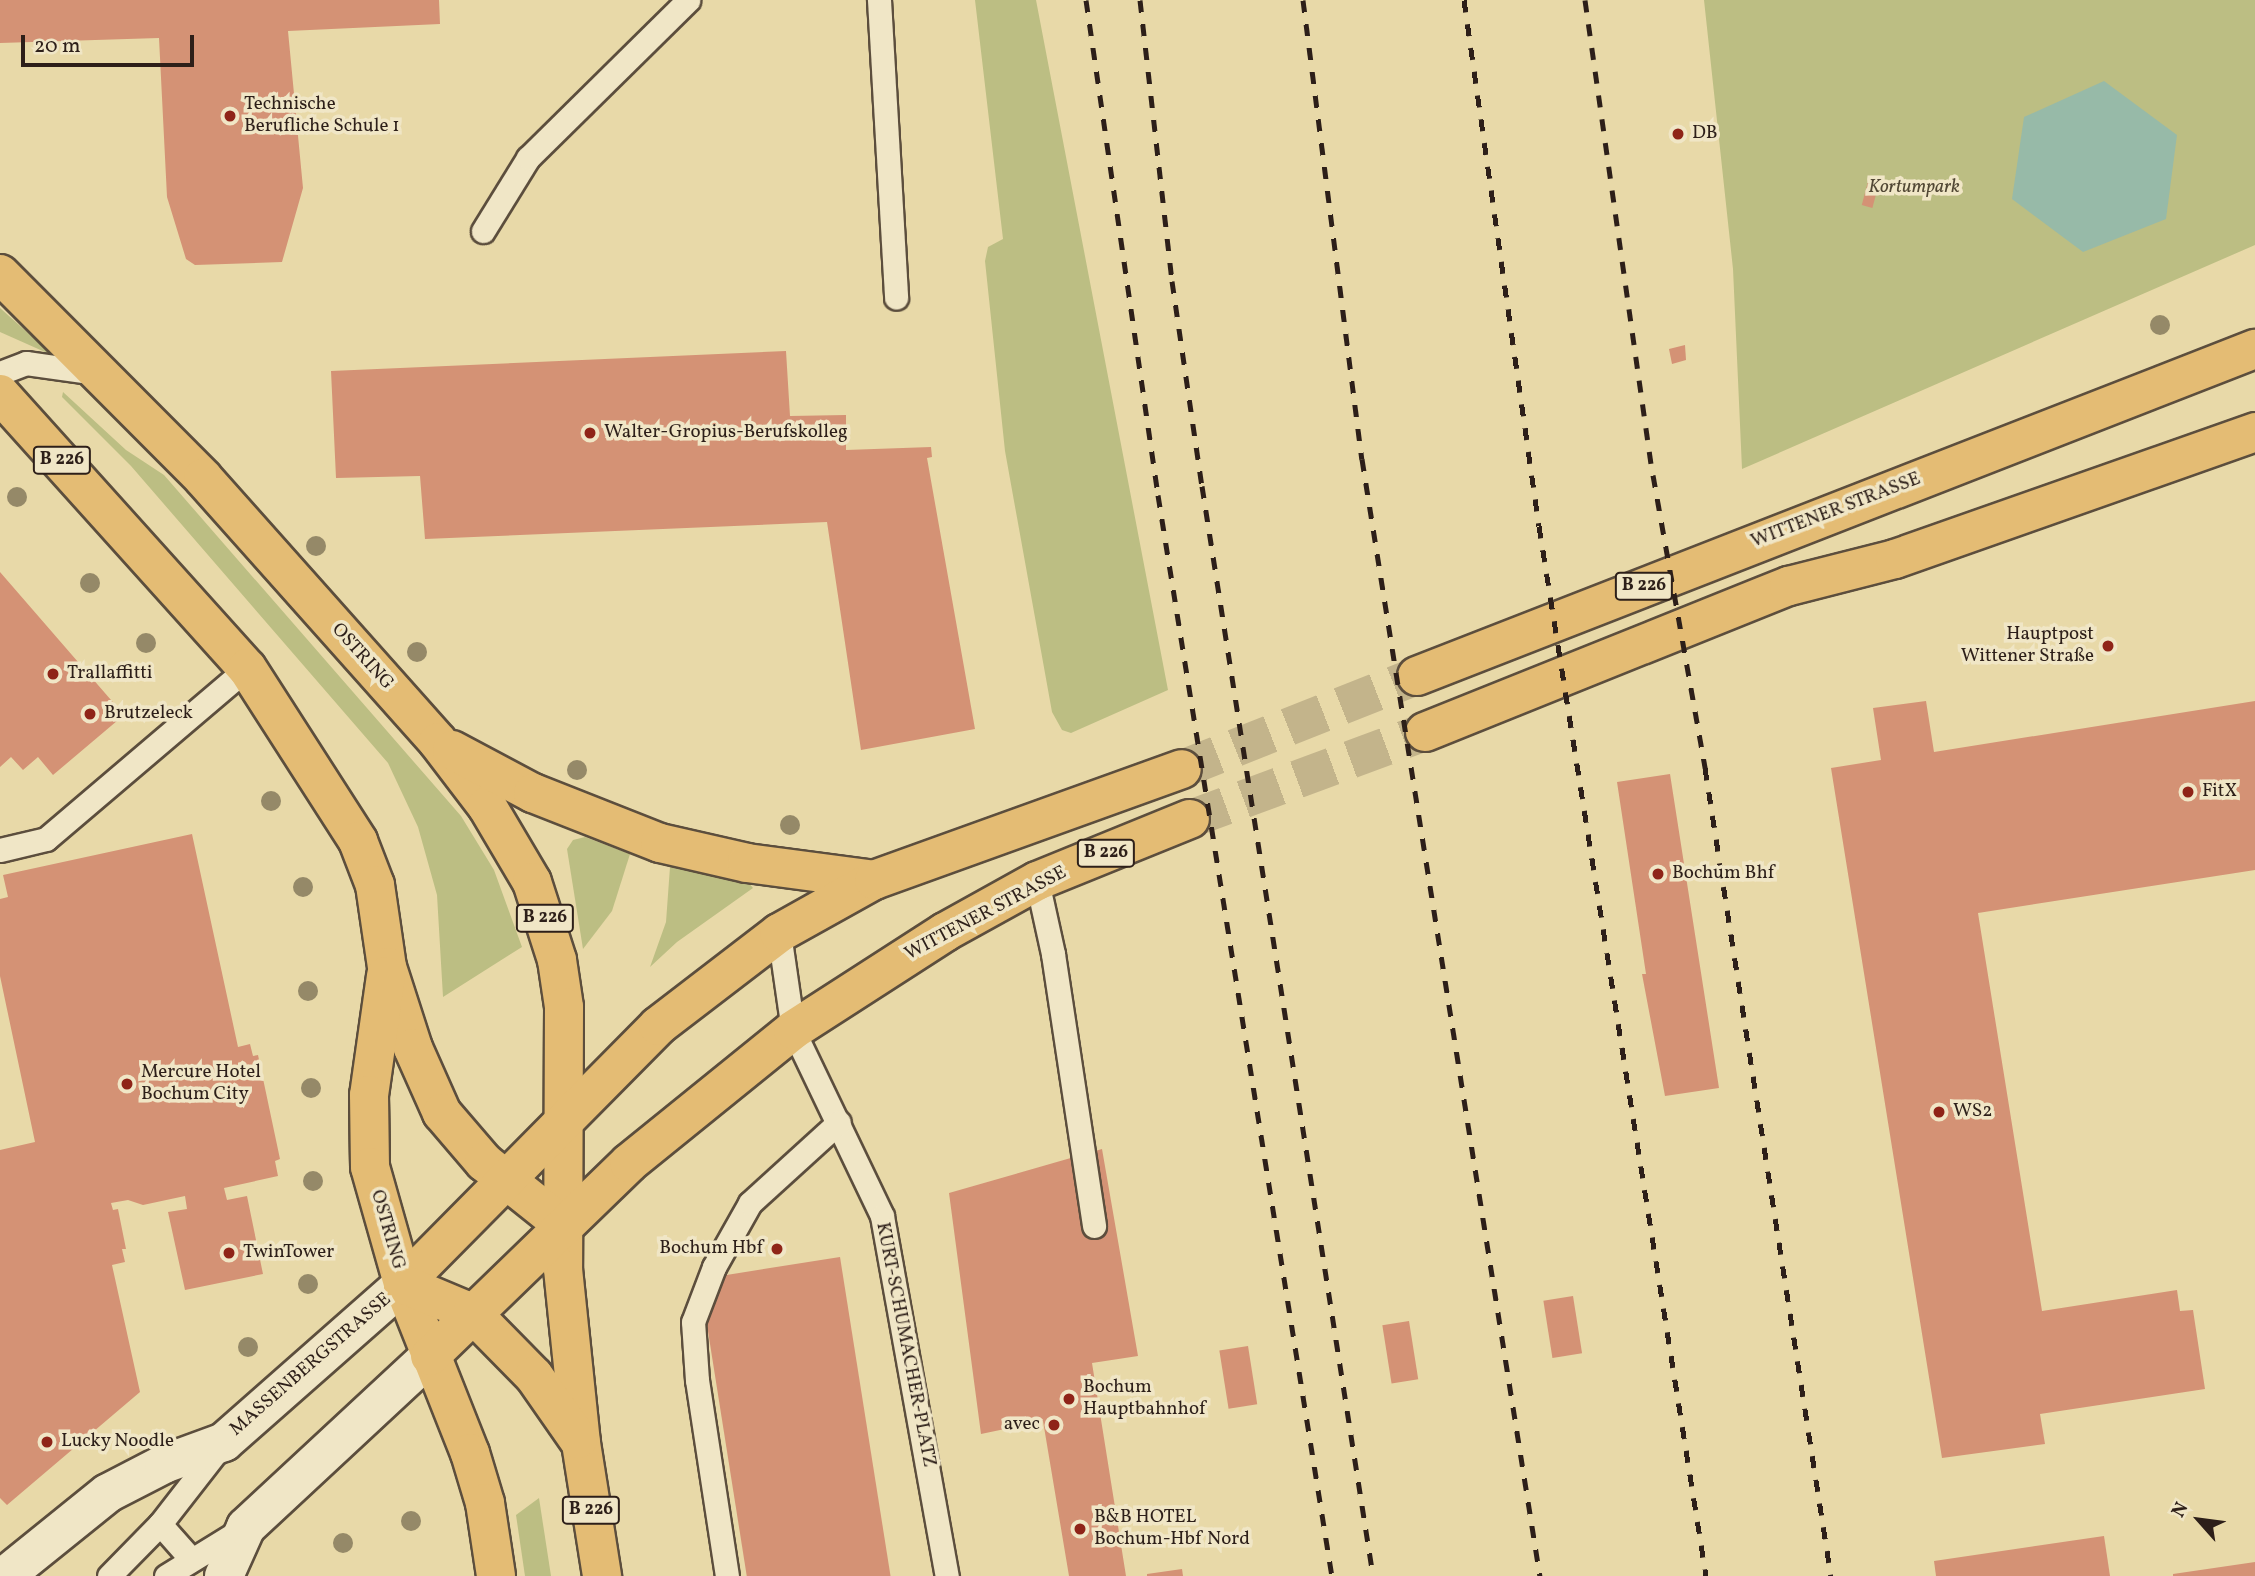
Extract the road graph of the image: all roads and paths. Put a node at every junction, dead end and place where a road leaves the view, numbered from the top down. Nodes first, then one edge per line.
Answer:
1 (688, 0) edge
2 (880, 0) edge
3 (482, 231) dead end
4 (0, 274) edge
5 (896, 298) dead end
6 (2255, 349) edge
7 (0, 373) edge
8 (100, 373) junction
9 (0, 394) edge
10 (2255, 432) edge
11 (247, 668) junction
12 (1417, 676) tunnel mouth
13 (1425, 733) tunnel mouth
14 (438, 742) junction
15 (1182, 769) tunnel mouth
16 (1190, 819) tunnel mouth
17 (0, 850) edge
18 (874, 880) junction
19 (1037, 881) junction
20 (779, 933) junction
21 (387, 967) junction
22 (793, 1030) junction
23 (564, 1122) junction
24 (839, 1122) junction
25 (508, 1182) junction
26 (563, 1225) junction
27 (1094, 1226) dead end
28 (404, 1284) junction
29 (472, 1313) junction
30 (430, 1356) junction
31 (224, 1442) junction
32 (581, 1443) junction
33 (160, 1524) junction
34 (207, 1567) edge
35 (5, 1576) edge
36 (109, 1576) edge
37 (166, 1576) edge
38 (496, 1576) edge
39 (602, 1576) edge
40 (727, 1576) edge
41 (947, 1576) edge

1 - 3 lane
2 - 5 lane
4 - 8 main road, OSTRING / B 226
6 - 12 main road, WITTENER STRASSE / B 226
7 - 8 lane
8 - 14 main road, OSTRING / B 226
9 - 11 main road, OSTRING / B 226
10 - 13 main road
11 - 17 lane
11 - 21 main road, OSTRING / B 226
14 - 18 main road, B 226
14 - 23 main road, OSTRING / B 226
15 - 18 main road, B 226
16 - 19 main road, WITTENER STRASSE / B 226
18 - 20 main road, B 226
19 - 22 main road, WITTENER STRASSE / B 226
19 - 27 lane
20 - 22 lane
20 - 23 main road, B 226
21 - 25 main road, OSTRING / B 226
21 - 28 main road, OSTRING / B 226
22 - 24 lane, KURT-SCHUMACHER-PLATZ
22 - 26 main road, WITTENER STRASSE / B 226
23 - 25 main road, B 226
23 - 26 main road, B 226
24 - 40 lane
24 - 41 lane, KURT-SCHUMACHER-PLATZ
25 - 26 main road, B 226
25 - 28 main road, B 226
26 - 29 main road, B 226
26 - 32 main road, B 226
28 - 29 main road
28 - 30 main road, B 226
28 - 31 street, MASSENBERGSTRASSE
29 - 30 main road, B 226
29 - 32 main road
30 - 34 street
30 - 38 main road, B 226
31 - 33 lane
31 - 35 street, MASSENBERGSTRASSE
32 - 39 main road, B 226
33 - 34 lane
33 - 36 lane
34 - 37 lane

